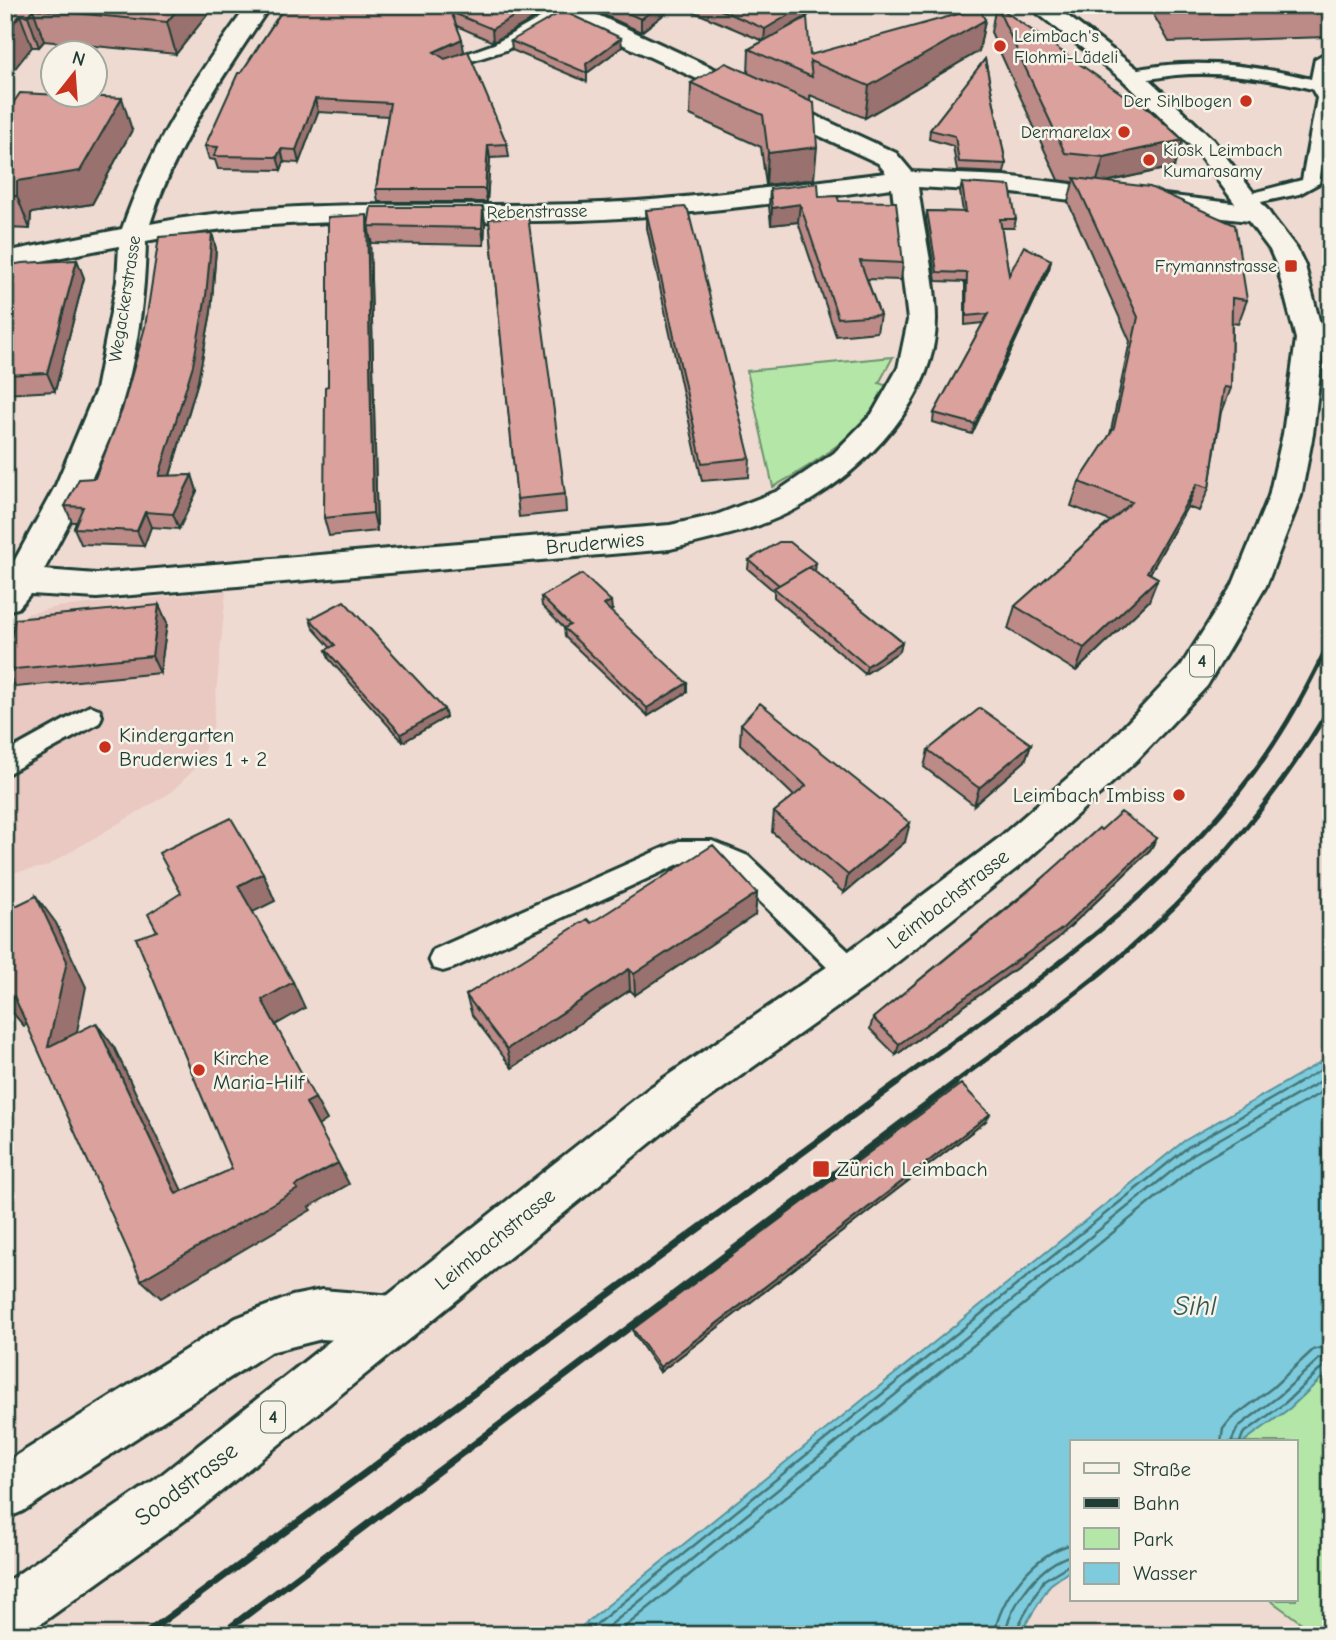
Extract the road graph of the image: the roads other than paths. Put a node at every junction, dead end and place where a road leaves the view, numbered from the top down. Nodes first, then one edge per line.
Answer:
1 (260, 5) edge
2 (1038, 5) edge
3 (562, 7) edge
4 (1331, 55) edge
5 (446, 64) edge
6 (1131, 75) junction
7 (1325, 94) edge
8 (904, 179) junction
9 (1252, 207) junction
10 (133, 235) junction
11 (5, 260) edge
12 (14, 591) edge
13 (90, 716) dead end
14 (5, 765) edge
15 (443, 959) dead end
16 (852, 973) junction
17 (394, 1320) junction
18 (5, 1493) edge
19 (5, 1616) edge

1 - 10 street, Wegackerstrasse
2 - 6 street, Leimbachstrasse / 4
3 - 5 lane
3 - 8 street
4 - 7 lane
6 - 7 lane
6 - 9 street, Leimbachstrasse / 4
7 - 9 lane
8 - 9 street
8 - 10 street, Rebenstrasse
8 - 12 street, Bruderwies
9 - 16 street, Leimbachstrasse / 4
10 - 11 street, Rebenstrasse
10 - 12 street, Wegackerstrasse
13 - 14 lane
15 - 16 lane
16 - 17 street, Leimbachstrasse / 4
17 - 18 street
17 - 19 street, Soodstrasse / 4

